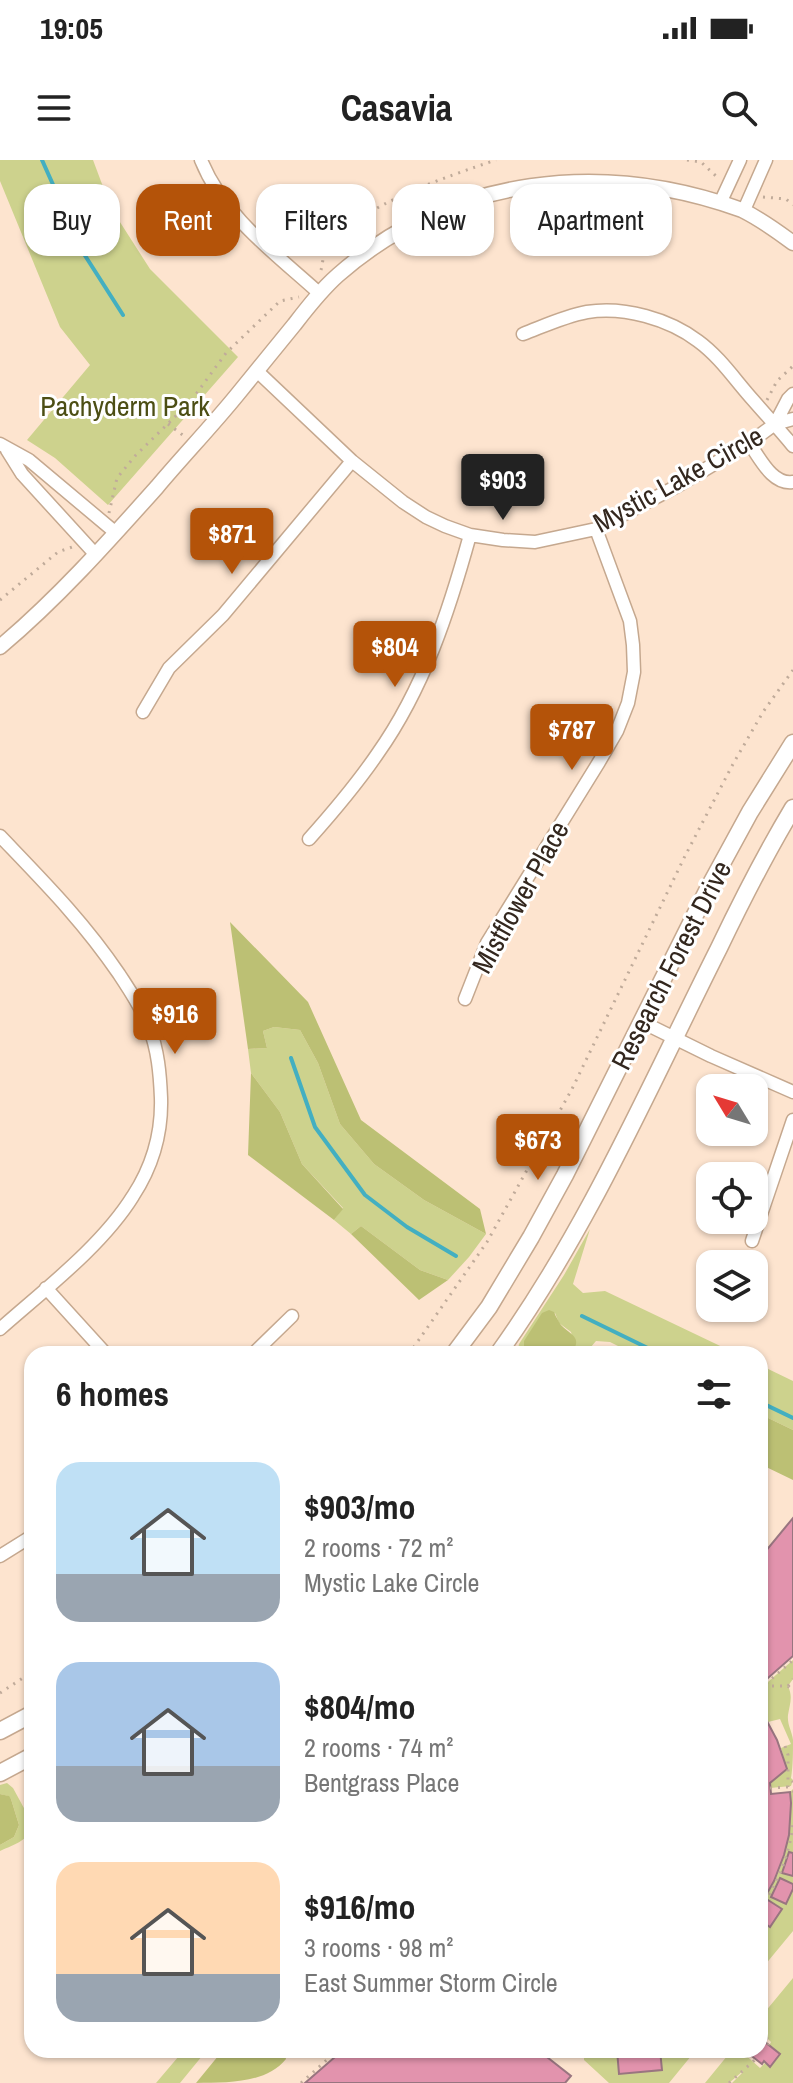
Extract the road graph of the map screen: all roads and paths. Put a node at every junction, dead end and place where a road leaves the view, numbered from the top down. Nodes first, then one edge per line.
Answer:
1 (201, 160) edge
2 (496, 160) edge
3 (740, 160) edge
4 (766, 160) edge
5 (721, 201) junction
6 (744, 210) junction
7 (793, 243) edge
8 (315, 289) junction
9 (523, 334) dead end
10 (793, 366) edge
11 (257, 371) junction
12 (793, 394) edge
13 (763, 411) junction
14 (793, 419) edge
15 (168, 424) junction
16 (775, 424) junction
17 (749, 443) junction
18 (194, 444) junction
19 (793, 446) edge
20 (4, 447) edge
21 (352, 461) junction
22 (793, 482) edge
23 (102, 521) junction
24 (596, 529) junction
25 (116, 533) junction
26 (470, 535) junction
27 (83, 542) junction
28 (96, 555) junction
29 (0, 600) edge
30 (0, 647) edge
31 (793, 670) edge
32 (143, 712) dead end
33 (793, 743) edge
34 (793, 808) edge
35 (0, 836) edge
36 (309, 839) dead end
37 (465, 999) dead end
38 (642, 1022) junction
39 (674, 1037) junction
40 (793, 1092) edge
41 (793, 1120) edge
42 (752, 1241) dead end
43 (46, 1288) junction
44 (292, 1316) dead end
45 (0, 1329) edge
46 (99, 1346) edge
47 (261, 1346) edge
48 (414, 1346) edge
49 (460, 1346) edge
50 (503, 1346) edge
51 (24, 1541) edge
52 (0, 1556) edge
53 (793, 1660) edge
54 (24, 1677) edge
55 (793, 1679) edge
56 (768, 1682) edge
57 (788, 1686) junction
58 (768, 1687) edge
59 (793, 1692) edge
60 (0, 1693) edge
61 (24, 1718) edge
62 (0, 1731) edge
63 (785, 1746) dead end
64 (24, 1760) edge
65 (0, 1773) edge
66 (791, 1782) edge
67 (770, 1788) dead end
68 (793, 1792) edge
69 (793, 1823) edge
70 (768, 1894) edge
71 (768, 2039) edge
72 (768, 2045) dead end
73 (328, 2059) edge
74 (756, 2059) dead end
75 (301, 2083) edge
76 (729, 2083) edge

1 - 8 street
2 - 8 path
3 - 5 street
4 - 6 street
5 - 6 street
5 - 8 street
6 - 7 street
8 - 11 street
8 - 15 path
9 - 13 street
10 - 13 path
11 - 18 street
11 - 21 street, Mystic Lake Circle
12 - 16 street, Mystic Lake Circle
13 - 16 street
14 - 16 street, Mystic Lake Circle
15 - 18 path
15 - 23 path
16 - 17 street, Mystic Lake Circle
16 - 19 street
17 - 22 street
17 - 24 street, Mystic Lake Circle
18 - 25 street
20 - 23 street
20 - 27 street
21 - 26 street, Mystic Lake Circle
21 - 32 street
23 - 25 street
24 - 26 street, Mystic Lake Circle
24 - 37 street, Mistflower Place
25 - 28 street
26 - 36 street
27 - 28 street
27 - 29 path
28 - 30 street
31 - 48 path
33 - 38 main road, Research Forest Drive
34 - 39 main road, Research Forest Drive
35 - 43 street
38 - 39 street
38 - 49 main road, Research Forest Drive
39 - 40 street
39 - 50 main road, Research Forest Drive
41 - 42 street
43 - 45 street
43 - 46 street
44 - 47 street
51 - 52 street
53 - 56 path
54 - 60 path
55 - 57 path
57 - 58 path
57 - 59 path
61 - 62 main road
63 - 66 path
64 - 65 main road
66 - 67 path
66 - 68 path
69 - 70 path
71 - 72 path
73 - 75 path
74 - 76 path

